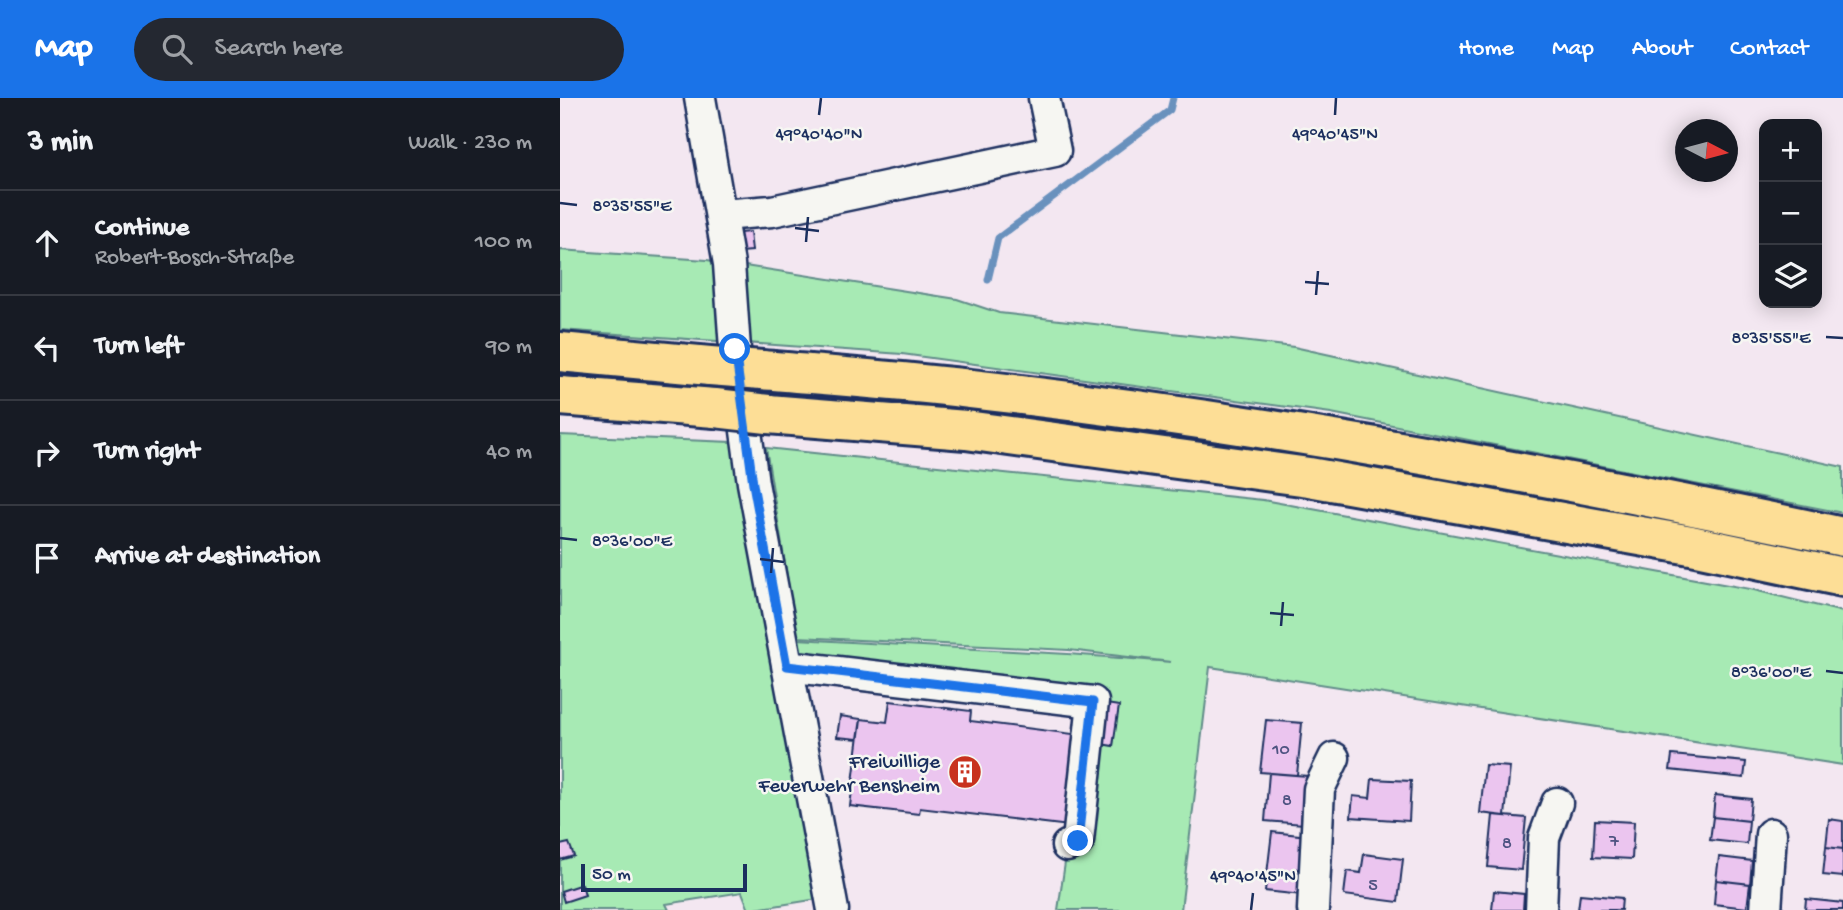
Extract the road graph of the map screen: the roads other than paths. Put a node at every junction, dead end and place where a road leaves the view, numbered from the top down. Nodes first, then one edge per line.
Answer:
1 (699, 98) edge
2 (1044, 98) edge
3 (721, 215) junction
4 (560, 352) edge
5 (560, 396) edge
6 (1843, 537) edge
7 (1843, 577) edge
8 (787, 666) junction
9 (1334, 758) dead end
10 (1557, 803) dead end
11 (1771, 834) dead end
12 (1067, 846) dead end
13 (833, 910) edge
14 (1313, 910) edge
15 (1541, 910) edge
16 (1766, 910) edge

1 - 3 street
2 - 3 street
3 - 8 street
4 - 6 highway, bridge
5 - 7 highway, bridge
8 - 12 street
8 - 13 street
9 - 14 street
10 - 15 street
11 - 16 street

